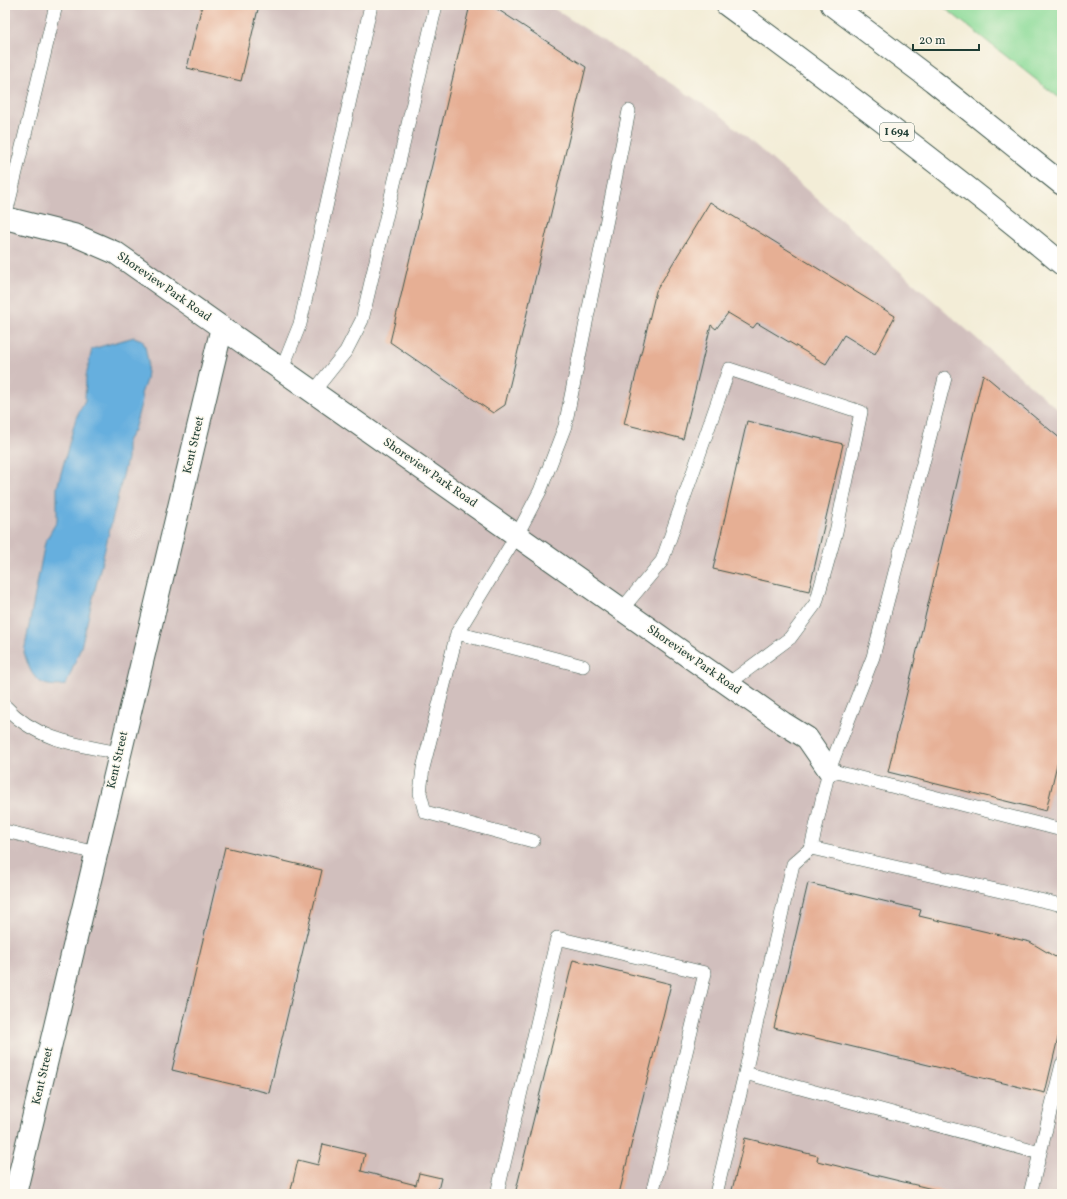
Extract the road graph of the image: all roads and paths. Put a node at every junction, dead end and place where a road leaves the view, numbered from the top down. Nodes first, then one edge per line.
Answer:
1 (56, 5) edge
2 (372, 5) edge
3 (436, 5) edge
4 (727, 5) edge
5 (832, 5) edge
6 (629, 111) dead end
7 (1062, 184) edge
8 (5, 218) edge
9 (1062, 264) edge
10 (222, 327) junction
11 (282, 369) junction
12 (945, 378) dead end
13 (314, 391) junction
14 (517, 535) junction
15 (622, 609) junction
16 (457, 633) junction
17 (583, 666) dead end
18 (728, 684) junction
19 (5, 706) edge
20 (120, 753) junction
21 (829, 770) junction
22 (1062, 830) edge
23 (5, 831) edge
24 (533, 841) dead end
25 (811, 848) junction
26 (96, 853) junction
27 (1062, 905) edge
28 (1062, 1064) edge
29 (745, 1073) junction
30 (1040, 1154) junction
31 (14, 1194) edge
32 (497, 1194) edge
33 (652, 1194) edge
34 (716, 1194) edge
35 (1030, 1194) edge

1 - 8 lane
2 - 11 lane
3 - 13 lane
4 - 9 main road, I 694
5 - 7 main road
6 - 14 lane
8 - 10 main road, Shoreview Park Road
10 - 11 main road, Shoreview Park Road
10 - 20 main road, Kent Street
11 - 13 main road, Shoreview Park Road
12 - 21 lane
13 - 14 main road, Shoreview Park Road
14 - 15 main road, Shoreview Park Road
14 - 16 lane
15 - 18 main road, Shoreview Park Road
15 - 18 lane
16 - 17 lane
16 - 24 lane
18 - 21 main road, Shoreview Park Road
19 - 20 lane
20 - 26 main road, Kent Street
21 - 22 lane
21 - 25 lane
23 - 26 lane
25 - 27 lane
25 - 29 lane
26 - 31 main road, Kent Street
28 - 30 lane
29 - 30 lane
29 - 34 lane
30 - 35 lane
32 - 33 lane

